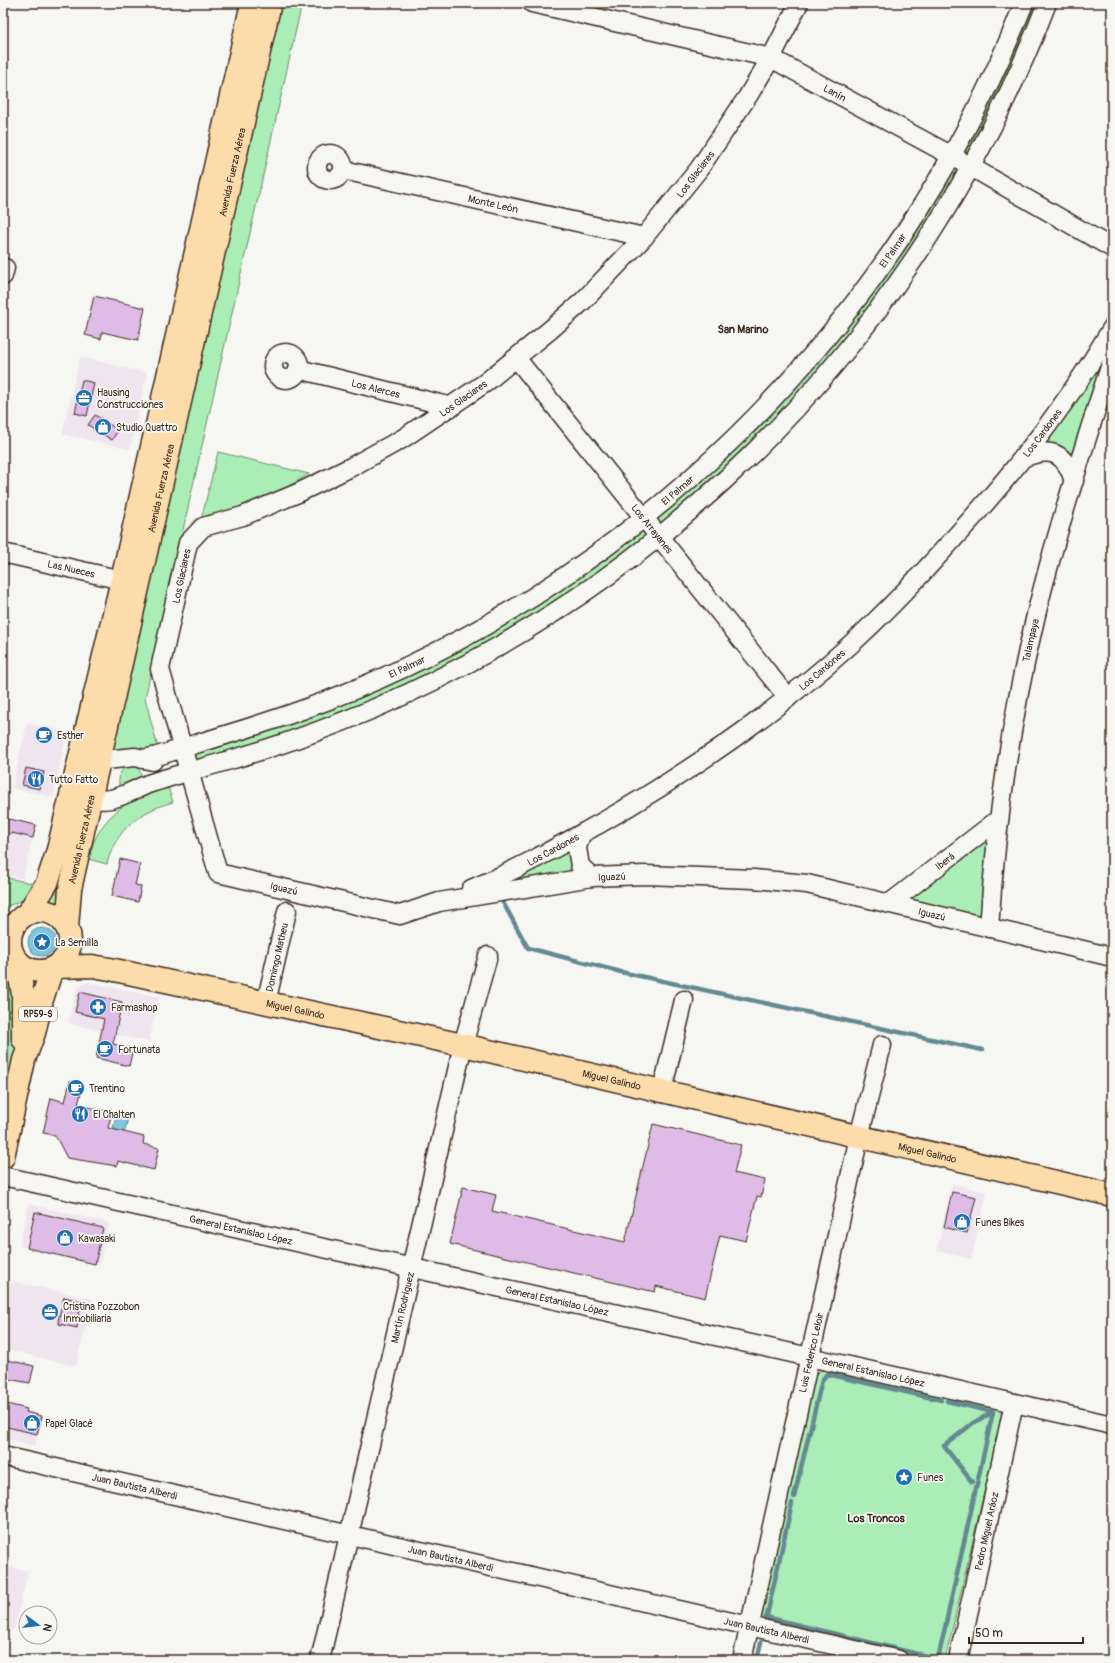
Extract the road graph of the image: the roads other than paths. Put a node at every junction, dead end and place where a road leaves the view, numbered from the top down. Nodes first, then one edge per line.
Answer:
1 (252, 3) edge
2 (270, 3) edge
3 (532, 3) edge
4 (799, 3) edge
5 (1024, 3) edge
6 (1047, 3) edge
7 (771, 58) junction
8 (952, 156) junction
9 (971, 168) junction
10 (343, 170) dead end
11 (208, 236) junction
12 (644, 237) junction
13 (1112, 248) edge
14 (1112, 328) edge
15 (517, 359) junction
16 (1112, 361) edge
17 (298, 369) dead end
18 (452, 407) junction
19 (1025, 457) junction
20 (1074, 481) junction
21 (644, 518) junction
22 (660, 537) junction
23 (3, 553) edge
24 (130, 581) junction
25 (788, 698) junction
26 (183, 748) junction
27 (89, 761) junction
28 (190, 771) junction
29 (81, 796) junction
30 (999, 819) junction
31 (581, 834) junction
32 (592, 877) junction
33 (439, 902) junction
34 (890, 902) junction
35 (287, 911) dead end
36 (3, 914) edge
37 (26, 914) junction
38 (989, 928) junction
39 (69, 930) junction
40 (10, 950) edge
41 (488, 956) dead end
42 (1112, 957) edge
43 (54, 968) junction
44 (110, 968) junction
45 (684, 1000) dead end
46 (266, 1003) junction
47 (463, 1045) junction
48 (882, 1045) dead end
49 (25, 1058) junction
50 (662, 1091) junction
51 (859, 1137) junction
52 (3, 1157) edge
53 (3, 1176) edge
54 (1112, 1195) edge
55 (411, 1268) junction
56 (810, 1357) junction
57 (1014, 1403) junction
58 (1112, 1425) edge
59 (3, 1456) edge
60 (349, 1535) junction
61 (750, 1626) junction
62 (320, 1660) edge
63 (742, 1660) edge
64 (899, 1660) edge
65 (958, 1660) edge

1 - 11 main road, Avenida Fuerza Aérea
2 - 11 main road, Avenida Fuerza Aérea
3 - 7 street, Lanín
4 - 7 street, Los Glaciares
5 - 8 street, El Palmar
6 - 9 street
7 - 8 street, Lanín
7 - 12 street, Los Glaciares
8 - 9 street, Lanín
8 - 21 street, El Palmar
9 - 13 street, Lanín
9 - 22 street
10 - 12 street, Monte León
11 - 24 main road, Avenida Fuerza Aérea
12 - 15 street, Los Glaciares
14 - 19 street, Los Cardones
15 - 18 street, Los Glaciares
15 - 21 street, Los Arrayanes
16 - 20 street, Talampaya
17 - 18 street, Los Alerces
18 - 26 street, Los Glaciares
19 - 20 street
19 - 25 street, Los Cardones
20 - 30 street, Talampaya
21 - 22 street, Los Arrayanes
21 - 26 street, El Palmar
22 - 25 street, Los Arrayanes
22 - 28 street
23 - 24 street, Las Nueces
24 - 27 main road, Avenida Fuerza Aérea
25 - 31 street, Los Cardones
26 - 27 street, El Palmar
26 - 28 street, Los Glaciares
27 - 29 main road, Avenida Fuerza Aérea
28 - 29 street
28 - 33 street, Iguazú
29 - 37 main road, Avenida Fuerza Aérea
29 - 39 main road, Avenida Fuerza Aérea
30 - 34 street, Iberá
30 - 38 street, Talampaya
31 - 32 street
31 - 33 street, Los Cardones
32 - 33 street, Iguazú
32 - 34 street, Iguazú
34 - 38 street, Iguazú
35 - 46 street, Domingo Matheu
36 - 37 main road
37 - 39 main road
37 - 40 main road, Avenida Fuerza Aérea
38 - 42 street, Iguazú
39 - 43 main road, Avenida Fuerza Aérea / RP59-S
39 - 44 main road, Miguel Galindo
40 - 43 main road
40 - 49 main road, Avenida Fuerza Aérea / RP59-S
41 - 47 street, Martín Rodríguez
43 - 44 main road, Miguel Galindo
43 - 49 main road, Avenida Fuerza Aérea / RP59-S
44 - 46 main road, Miguel Galindo
45 - 50 street
46 - 47 main road, Miguel Galindo
47 - 50 main road, Miguel Galindo
47 - 55 street, Martín Rodríguez
48 - 51 street, Luis Federico Leloir
49 - 52 main road, Avenida Fuerza Aérea / RP59-S
50 - 51 main road, Miguel Galindo
51 - 54 main road, Miguel Galindo
51 - 56 street, Luis Federico Leloir
53 - 55 street, General Estanislao López
55 - 56 street, General Estanislao López
55 - 60 street, Martín Rodríguez
56 - 57 street, General Estanislao López
56 - 61 street, Luis Federico Leloir
57 - 58 street, General Estanislao López
57 - 65 street, Pedro Miguel Aráoz
59 - 60 street, Juan Bautista Alberdi
60 - 61 street, Juan Bautista Alberdi
60 - 62 street, Martín Rodríguez
61 - 63 street, Luis Federico Leloir
61 - 64 street, Juan Bautista Alberdi

